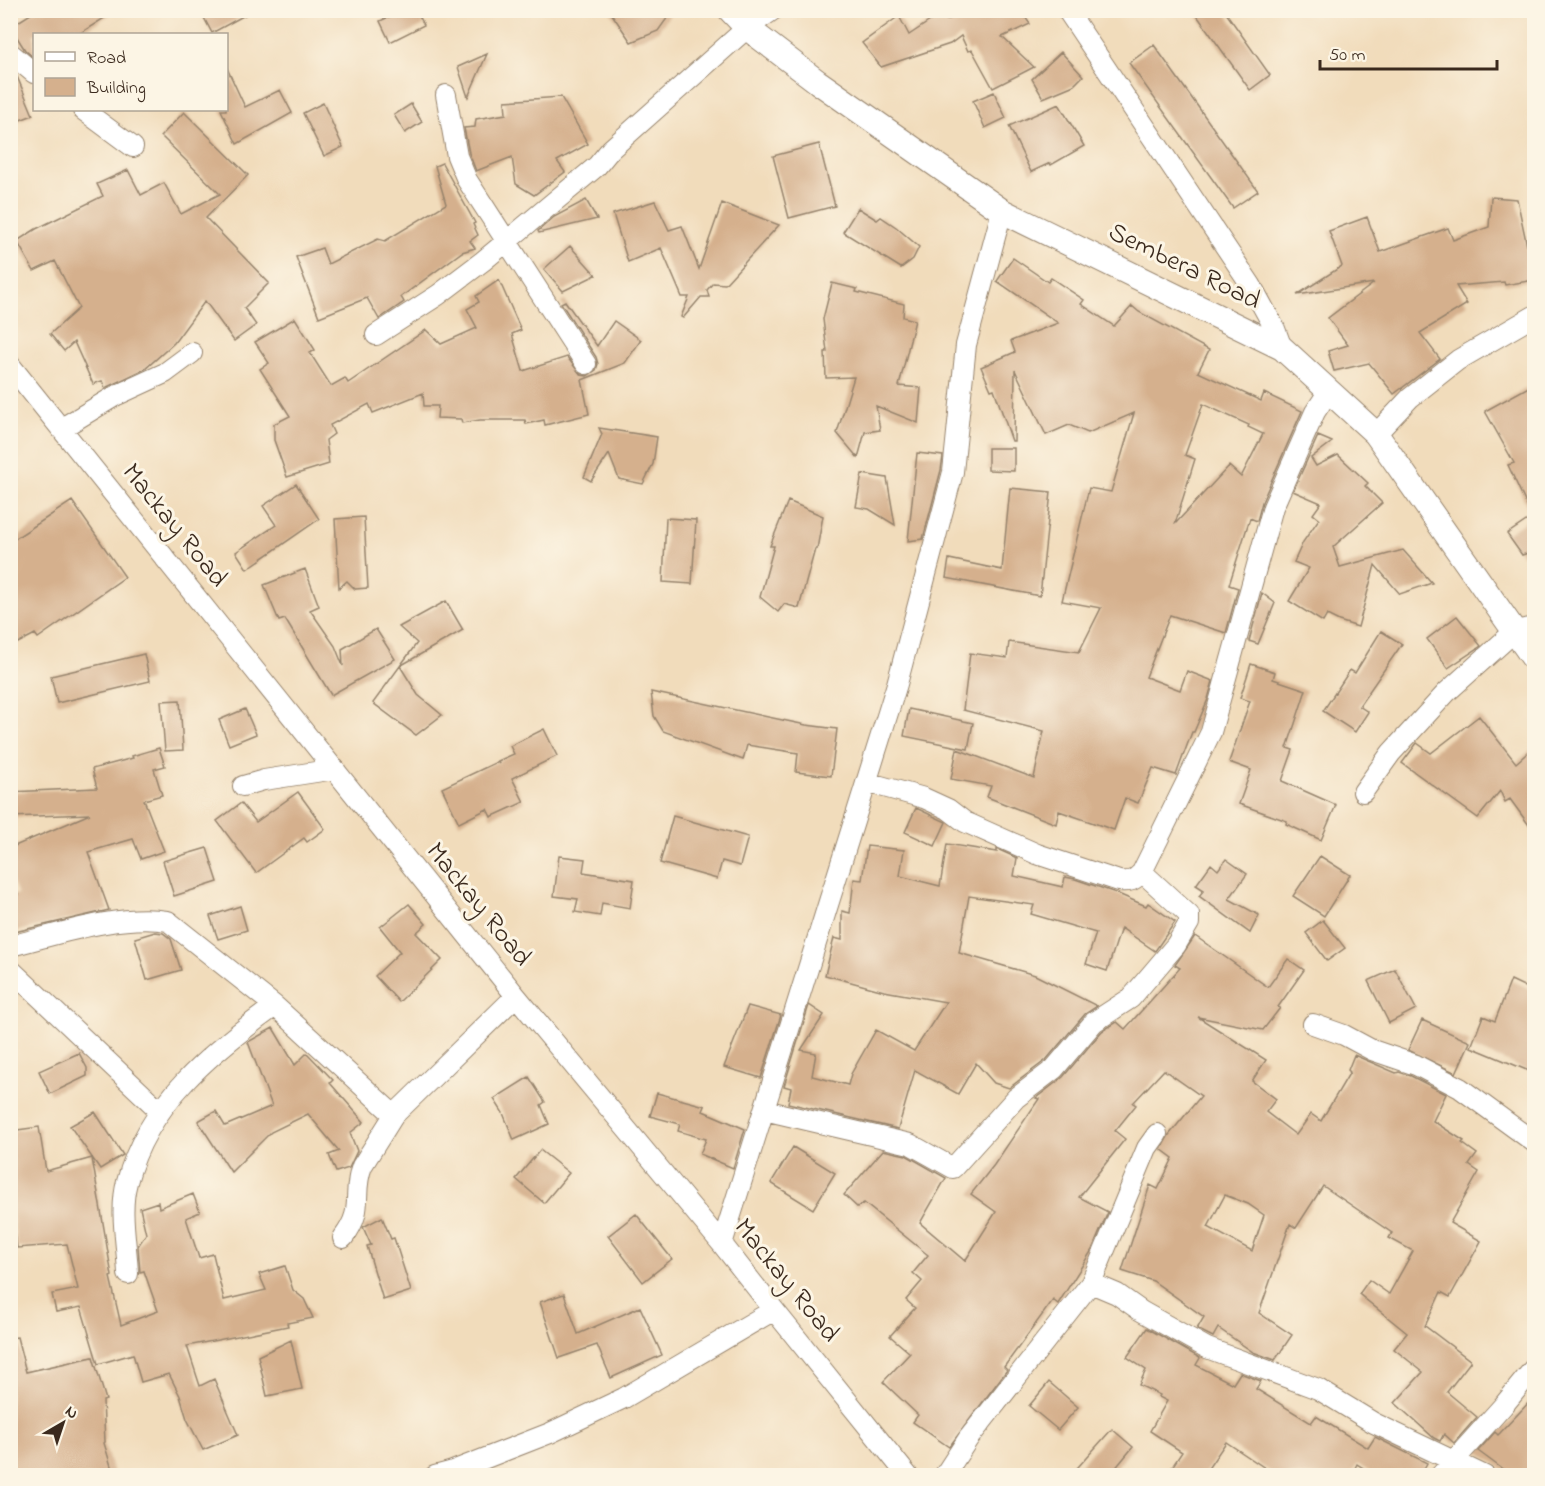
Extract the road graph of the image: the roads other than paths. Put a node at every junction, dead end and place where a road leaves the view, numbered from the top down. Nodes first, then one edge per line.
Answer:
1 (730, 10) edge
2 (773, 10) edge
3 (1067, 10) edge
4 (747, 28) junction
5 (10, 53) edge
6 (33, 71) edge
7 (446, 95) dead end
8 (84, 111) edge
9 (133, 147) dead end
10 (1002, 211) junction
11 (507, 241) junction
12 (1534, 316) edge
13 (376, 335) dead end
14 (1282, 348) junction
15 (192, 353) dead end
16 (586, 364) dead end
17 (10, 365) edge
18 (19, 389) edge
19 (1329, 391) junction
20 (62, 428) junction
21 (1376, 434) junction
22 (1525, 629) edge
23 (1534, 659) edge
24 (335, 769) junction
25 (866, 782) junction
26 (243, 786) dead end
27 (1362, 792) dead end
28 (1142, 872) junction
29 (10, 946) edge
30 (10, 969) edge
31 (516, 996) junction
32 (274, 1006) junction
33 (1313, 1024) dead end
34 (764, 1110) junction
35 (160, 1111) junction
36 (394, 1115) junction
37 (1158, 1134) dead end
38 (1534, 1142) edge
39 (343, 1238) dead end
40 (722, 1244) junction
41 (128, 1274) dead end
42 (1091, 1283) junction
43 (774, 1310) junction
44 (1534, 1368) edge
45 (1446, 1468) edge
46 (435, 1476) edge
47 (908, 1476) edge
48 (944, 1476) edge
49 (1485, 1476) edge

1 - 4 street, Sembera Road
2 - 4 street
3 - 14 street
4 - 10 street, Sembera Road
4 - 11 street
5 - 6 street
7 - 11 street
8 - 9 street
10 - 14 street, Sembera Road
10 - 25 street
11 - 13 street
11 - 16 street
12 - 21 street
14 - 19 street, Sembera Road
15 - 20 street
17 - 18 street, Mackay Road
18 - 20 street, Mackay Road
19 - 21 street, Sembera Road
19 - 28 street
20 - 24 street, Mackay Road
21 - 22 street, Sembera Road
22 - 23 street, Sembera Road
22 - 27 street
24 - 26 street
24 - 31 street, Mackay Road
25 - 28 street
25 - 34 street
28 - 34 street
29 - 32 street
30 - 35 street
31 - 36 street
31 - 40 street, Mackay Road
32 - 35 street
32 - 36 street
33 - 38 street
34 - 40 street
35 - 41 street
36 - 39 street
37 - 42 street
40 - 43 street, Mackay Road
42 - 45 street
42 - 48 street
43 - 46 street
43 - 47 street, Mackay Road
44 - 45 street
45 - 49 street

